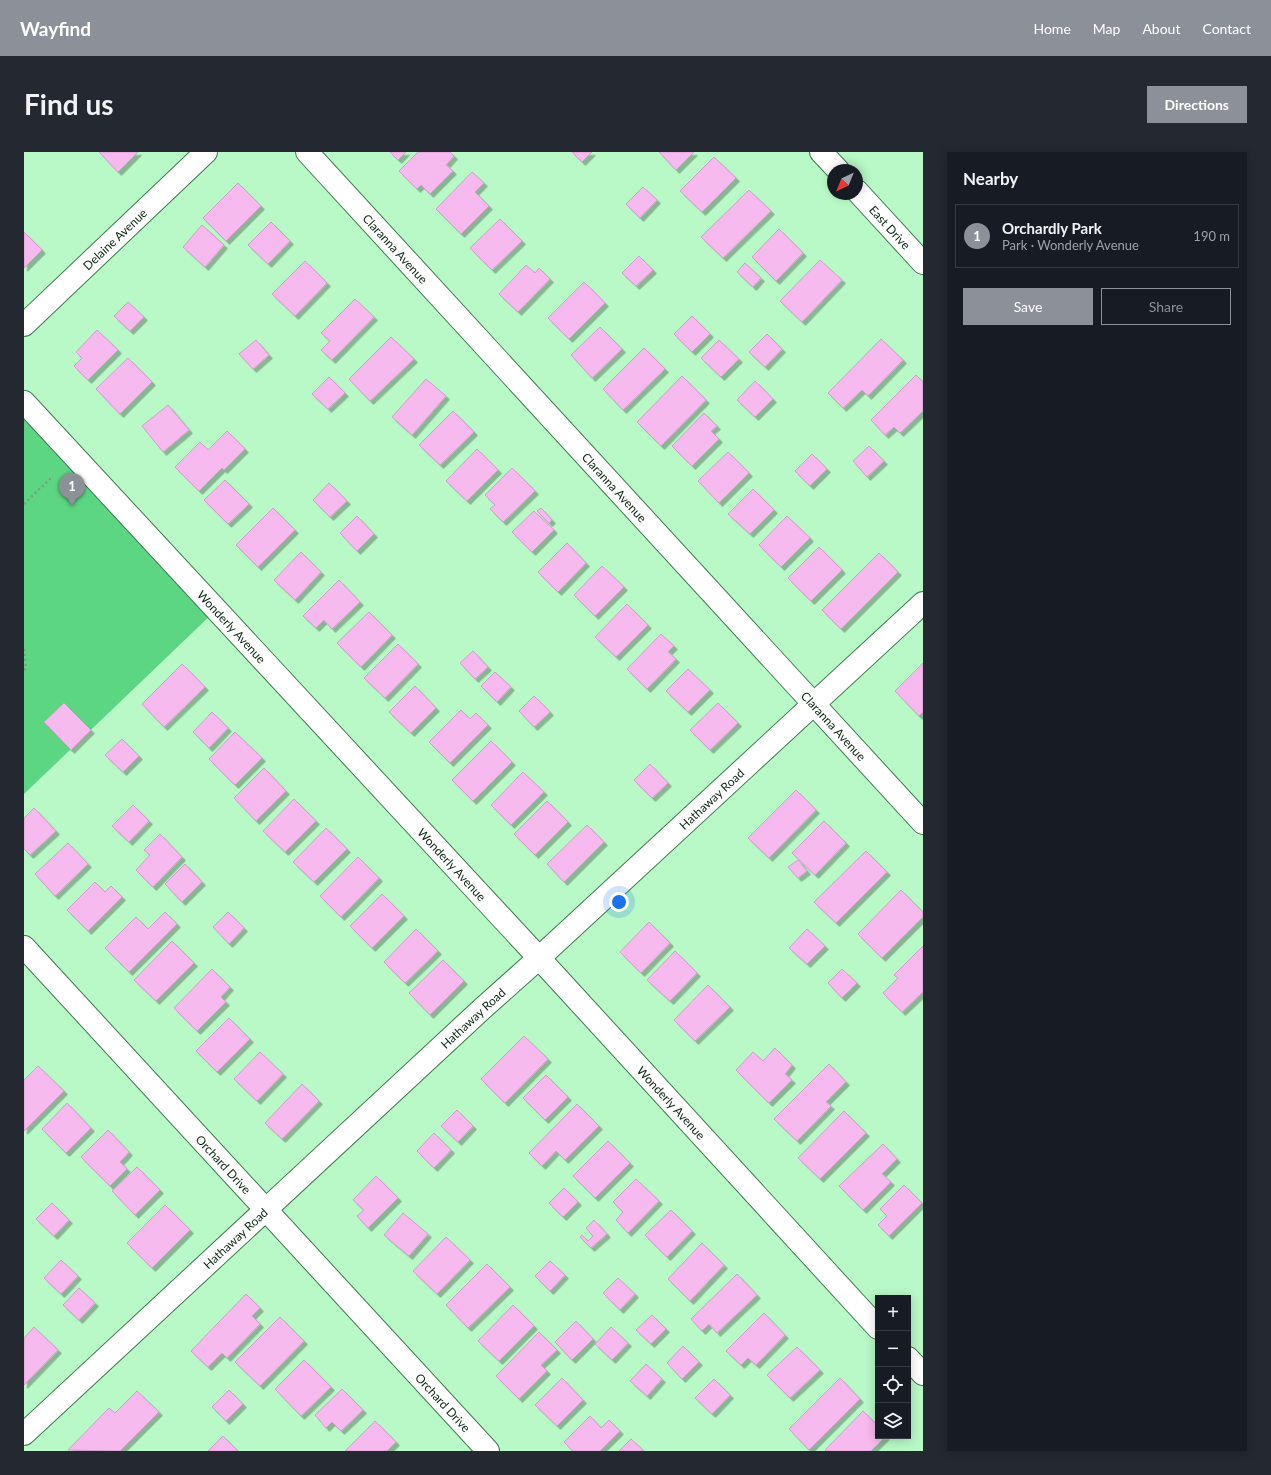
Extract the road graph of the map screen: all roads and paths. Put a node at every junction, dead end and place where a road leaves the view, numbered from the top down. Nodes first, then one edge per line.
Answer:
1 (206, 152) edge
2 (307, 152) edge
3 (821, 152) edge
4 (832, 164) edge
5 (863, 198) edge
6 (923, 263) edge
7 (24, 325) edge
8 (24, 402) edge
9 (53, 476) dead end
10 (24, 504) edge
11 (923, 603) edge
12 (24, 649) edge
13 (24, 670) edge
14 (814, 704) junction
15 (923, 823) edge
16 (24, 947) edge
17 (539, 958) junction
18 (266, 1209) junction
19 (875, 1325) edge
20 (911, 1361) edge
21 (923, 1374) edge
22 (24, 1434) edge
23 (488, 1451) edge

1 - 7 street, Delaine Avenue
2 - 14 street, Claranna Avenue
3 - 4 street
5 - 6 street, East Drive
8 - 17 street, Wonderly Avenue
9 - 10 path
11 - 14 street, Hathaway Road
12 - 13 path
14 - 15 street, Claranna Avenue
14 - 17 street, Hathaway Road
16 - 18 street, Orchard Drive
17 - 18 street, Hathaway Road
17 - 19 street, Wonderly Avenue
18 - 22 street, Hathaway Road
18 - 23 street, Orchard Drive
20 - 21 street

